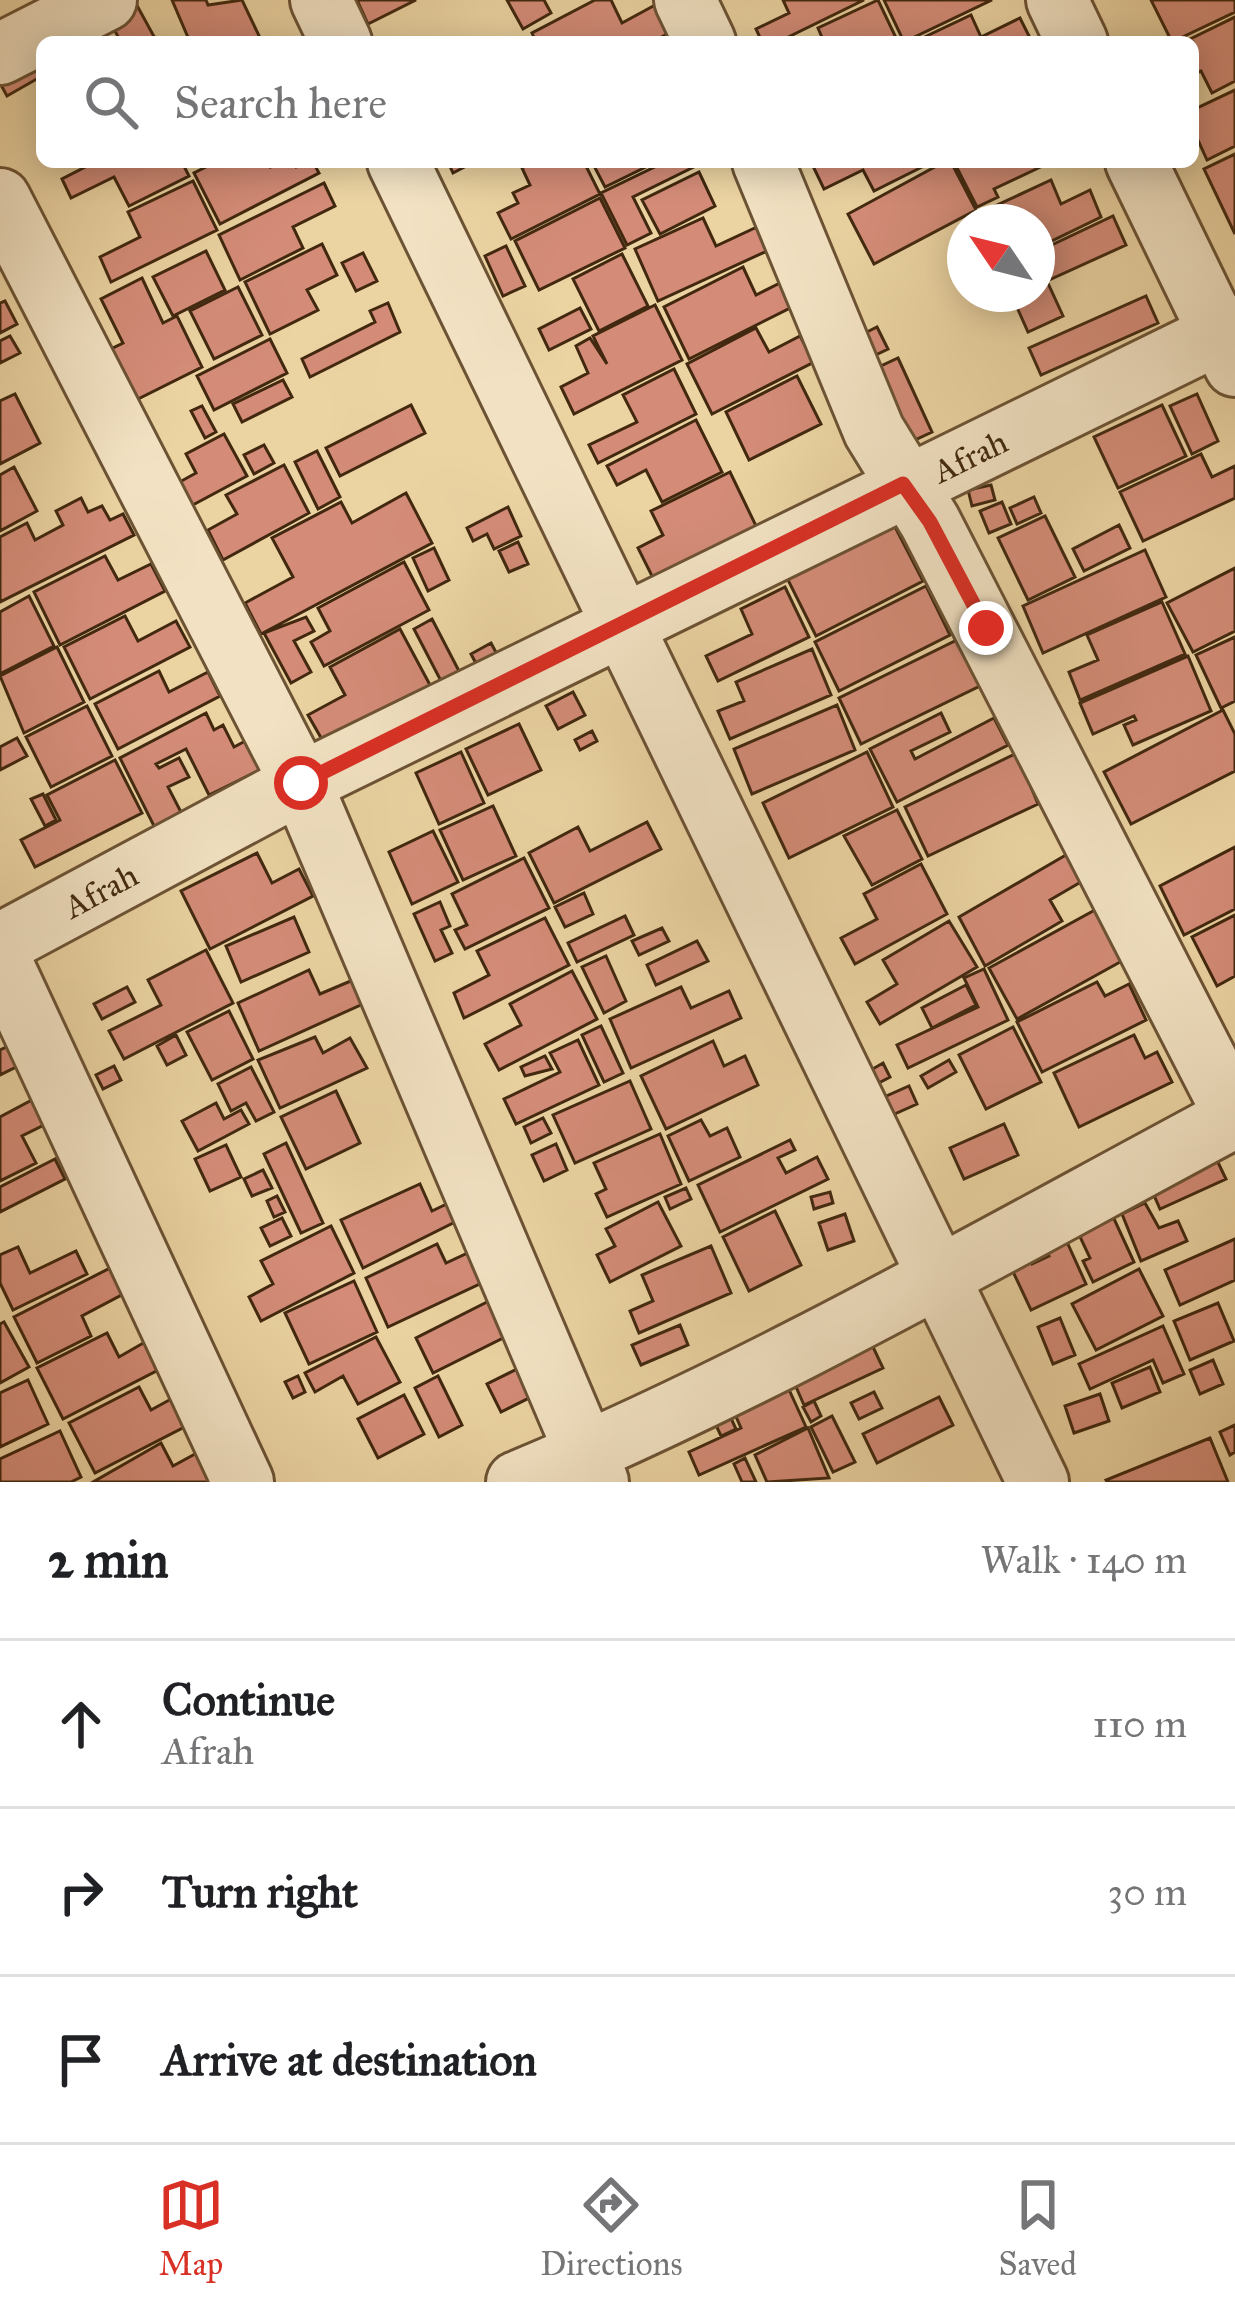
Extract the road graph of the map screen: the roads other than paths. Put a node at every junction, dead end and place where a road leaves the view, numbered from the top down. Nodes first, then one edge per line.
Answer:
1 (106, 0) edge
2 (321, 0) edge
3 (685, 0) edge
4 (1057, 0) edge
5 (338, 36) edge
6 (702, 36) edge
7 (1074, 36) edge
8 (0, 54) edge
9 (401, 168) edge
10 (765, 168) edge
11 (1139, 168) edge
12 (0, 199) edge
13 (1230, 342) edge
14 (903, 484) junction
15 (620, 626) junction
16 (301, 783) junction
17 (0, 944) edge
18 (0, 958) edge
19 (1235, 1116) edge
20 (939, 1275) junction
21 (590, 1468) edge
22 (243, 1482) edge
23 (517, 1482) edge
24 (1038, 1482) edge

1 - 8 street
2 - 5 street
3 - 6 street
4 - 7 street
9 - 15 street
10 - 14 street
11 - 13 street
12 - 16 street
13 - 14 street, Afrah
14 - 15 street, Afrah
14 - 19 street
15 - 16 street, Afrah
15 - 20 street
16 - 17 street, Afrah
16 - 21 street
18 - 22 street
19 - 20 street
20 - 21 street
20 - 24 street
21 - 23 street

